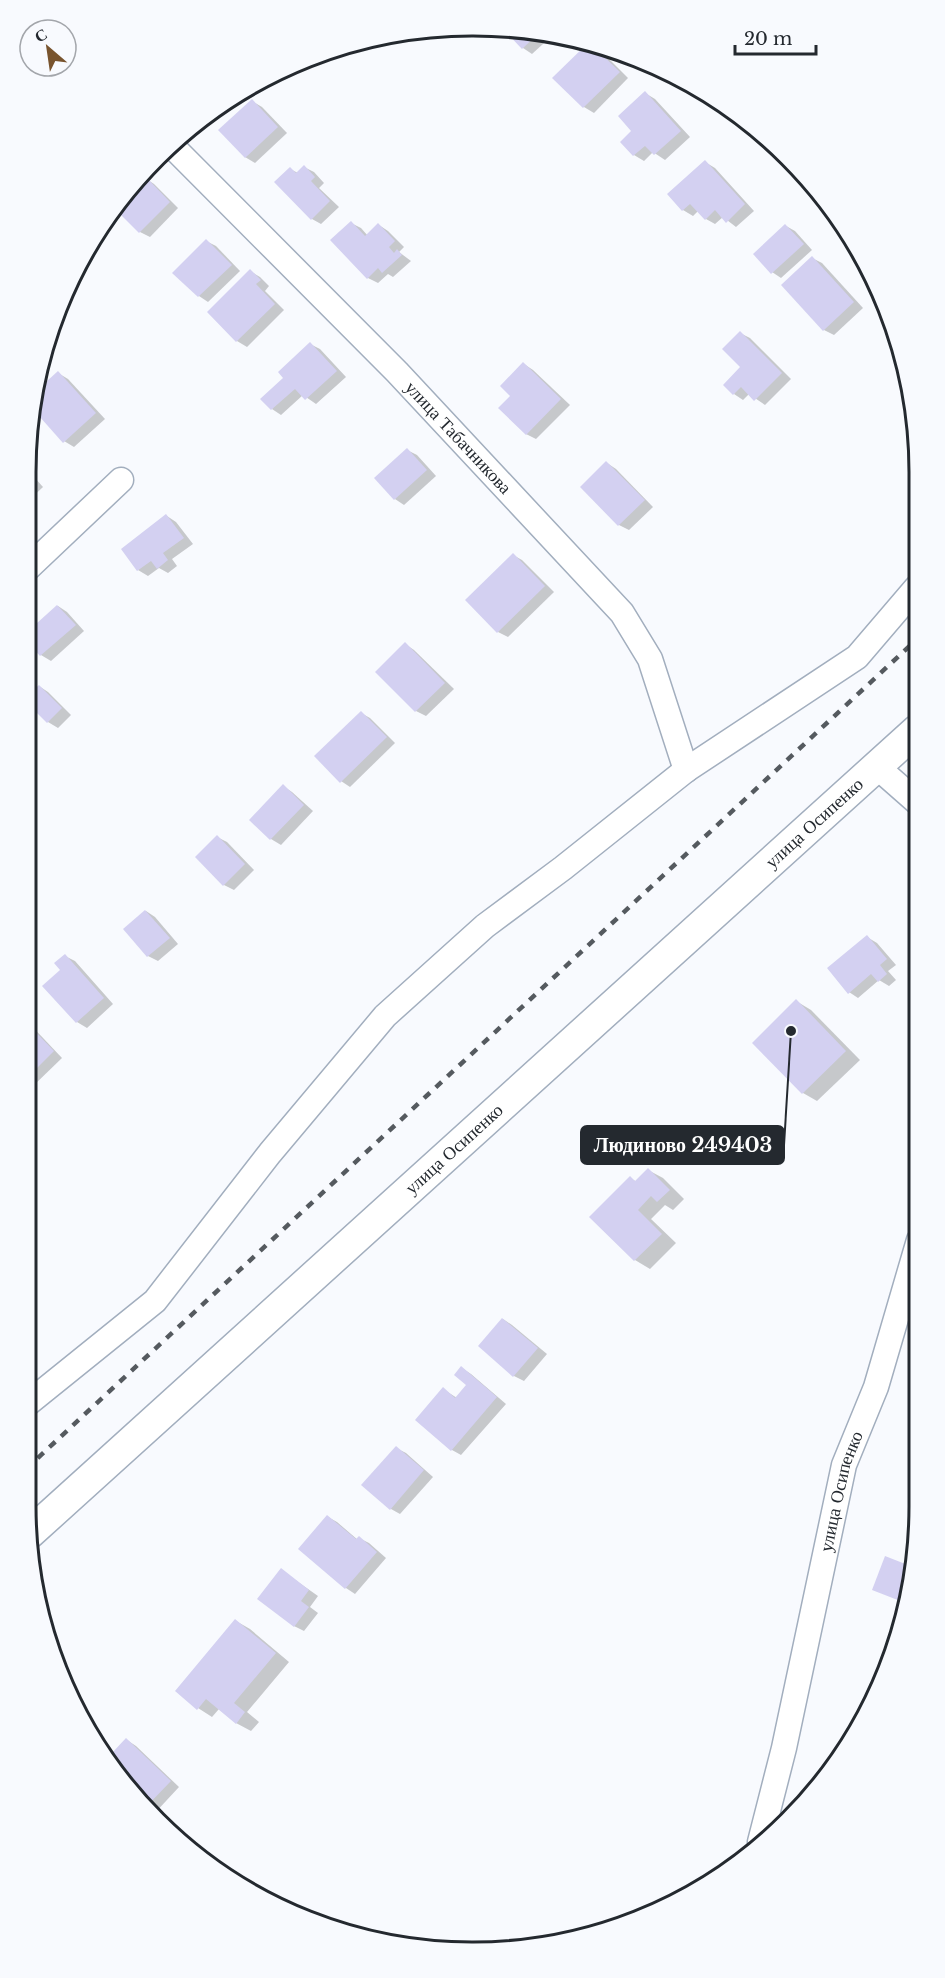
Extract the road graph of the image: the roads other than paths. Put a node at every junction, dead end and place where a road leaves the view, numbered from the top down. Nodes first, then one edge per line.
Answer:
1 (177, 151) edge
2 (121, 480) dead end
3 (36, 561) edge
4 (909, 596) edge
5 (909, 737) edge
6 (876, 766) junction
7 (686, 770) junction
8 (909, 795) edge
9 (909, 1274) edge
10 (36, 1397) edge
11 (37, 1527) edge
12 (763, 1831) edge

1 - 7 street, улица Табачникова
2 - 3 street
4 - 7 street
5 - 6 street, улица Осипенко
6 - 8 street, улица Осипенко
6 - 11 street, улица Осипенко
7 - 10 street
9 - 12 street, улица Осипенко

